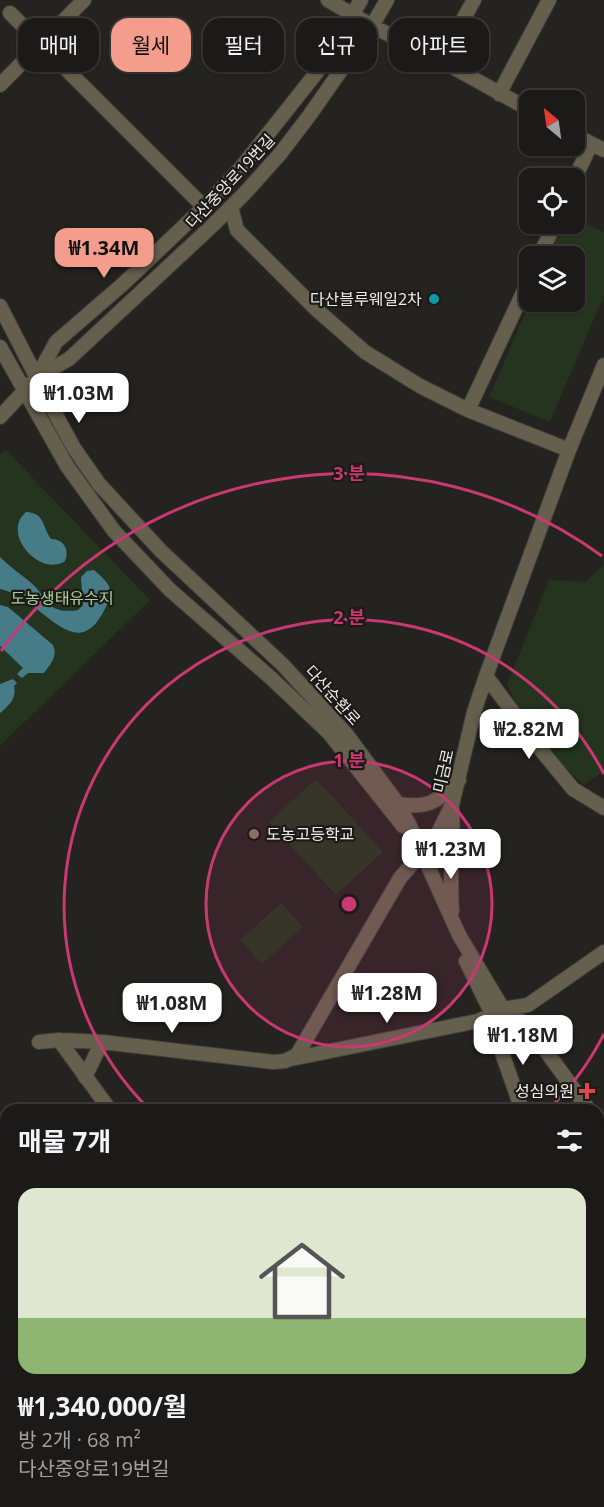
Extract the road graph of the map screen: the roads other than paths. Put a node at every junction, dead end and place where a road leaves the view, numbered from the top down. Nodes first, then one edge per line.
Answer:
1 (84, 0) edge
2 (328, 0) edge
3 (361, 0) edge
4 (387, 0) edge
5 (474, 0) edge
6 (549, 0) edge
7 (10, 13) dead end
8 (352, 14) junction
9 (67, 18) edge
10 (359, 18) edge
11 (377, 18) edge
12 (464, 18) edge
13 (18, 21) edge
14 (18, 68) edge
15 (68, 72) edge
16 (340, 72) edge
17 (461, 72) edge
18 (0, 86) edge
19 (500, 94) junction
20 (519, 104) edge
21 (598, 147) edge
22 (583, 168) edge
23 (204, 207) junction
24 (231, 207) junction
25 (213, 225) junction
26 (237, 230) junction
27 (519, 301) edge
28 (0, 306) edge
29 (0, 347) edge
30 (604, 364) edge
31 (37, 377) junction
32 (24, 390) junction
33 (468, 410) junction
34 (0, 417) edge
35 (569, 450) junction
36 (486, 676) junction
37 (459, 780) junction
38 (398, 804) junction
39 (452, 805) junction
40 (604, 808) edge
41 (421, 852) junction
42 (452, 921) junction
43 (604, 952) edge
44 (498, 1012) junction
45 (59, 1040) junction
46 (39, 1042) dead end
47 (102, 1042) junction
48 (288, 1060) junction
49 (85, 1077) junction
50 (105, 1104) edge
51 (520, 1104) edge
52 (585, 1104) edge

1 - 9 street
2 - 8 street
3 - 8 street, 다산중앙로19번길
4 - 11 street, 다산중앙로19번길
5 - 12 street
6 - 19 street
7 - 13 street
8 - 10 street
8 - 23 street, 다산중앙로19번길
14 - 18 street
15 - 23 street
16 - 24 street, 다산중앙로19번길
17 - 19 street
19 - 20 street
21 - 22 street
23 - 31 street, 다산중앙로19번길
24 - 25 street, 다산중앙로19번길
24 - 26 street
25 - 26 street
25 - 31 street, 다산중앙로19번길
26 - 33 street
27 - 33 street
28 - 31 street, 다산순환로
29 - 32 street, 다산순환로
30 - 35 street, 미금로
31 - 32 street, 다산중앙로19번길
31 - 38 street, 다산순환로
32 - 34 street, 다산중앙로19번길
32 - 41 street, 다산순환로
33 - 35 street
35 - 36 street, 미금로
36 - 37 street, 미금로
36 - 40 street
37 - 38 street
37 - 39 street, 미금로
38 - 41 street, 다산순환로
39 - 41 street, 미금로
39 - 42 street
41 - 42 street
41 - 48 street, 미금로
42 - 44 street
43 - 44 street
44 - 48 street
44 - 51 street
44 - 52 street
45 - 46 street
45 - 47 street
45 - 49 street
47 - 48 street
47 - 49 street
49 - 50 street

